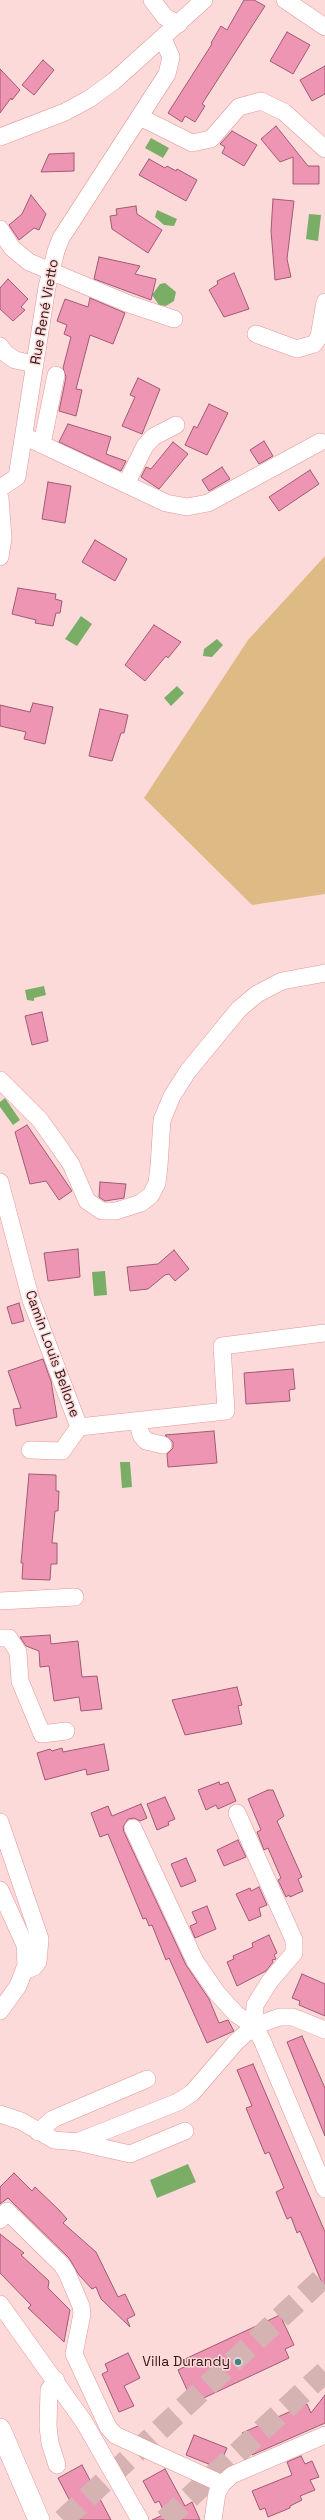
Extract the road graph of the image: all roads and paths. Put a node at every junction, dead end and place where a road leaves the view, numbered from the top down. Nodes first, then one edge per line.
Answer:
1 (152, 0) edge
2 (204, 0) edge
3 (285, 0) edge
4 (179, 24) junction
5 (325, 27) edge
6 (163, 39) junction
7 (140, 117) junction
8 (0, 137) edge
9 (325, 149) edge
10 (0, 229) edge
11 (51, 273) junction
12 (325, 302) edge
13 (174, 319) dead end
14 (256, 334) dead end
15 (0, 346) edge
16 (35, 364) junction
17 (56, 375) dead end
18 (176, 425) dead end
19 (24, 436) junction
20 (320, 442) dead end
21 (42, 444) junction
22 (126, 484) junction
23 (0, 488) edge
24 (0, 498) edge
25 (0, 557) edge
26 (325, 973) edge
27 (0, 1080) edge
28 (0, 1182) edge
29 (325, 1333) edge
30 (138, 1422) junction
31 (79, 1427) junction
32 (163, 1445) dead end
33 (30, 1450) dead end
34 (75, 1597) dead end
35 (0, 1601) edge
36 (0, 1638) edge
37 (66, 1731) dead end
38 (237, 1813) dead end
39 (0, 1822) edge
40 (133, 1828) dead end
41 (0, 1890) edge
42 (24, 1971) junction
43 (0, 2011) edge
44 (254, 2026) junction
45 (325, 2030) edge
46 (147, 2079) dead end
47 (0, 2114) edge
48 (185, 2131) dead end
49 (38, 2132) junction
50 (77, 2142) junction
51 (325, 2189) edge
52 (0, 2220) edge
53 (0, 2304) edge
54 (56, 2380) junction
55 (0, 2429) edge
56 (325, 2435) edge
57 (57, 2465) dead end
58 (222, 2484) junction
59 (39, 2520) edge
60 (140, 2520) edge
61 (213, 2520) edge

1 - 4 street
2 - 4 street
3 - 5 street
4 - 6 street
6 - 7 street, Rue René Vietto
6 - 8 street
7 - 9 street
7 - 11 street, Rue René Vietto
10 - 11 street
11 - 13 street
11 - 16 street, Rue René Vietto
12 - 14 street
15 - 16 street
16 - 19 street, Rue René Vietto
17 - 21 street
18 - 22 street
19 - 21 street
19 - 23 street, Rue René Vietto
20 - 22 street
21 - 22 street
24 - 25 street
26 - 27 street
28 - 31 street, Camin Louis Bellone
29 - 30 street, Camin Louis Bellone
30 - 31 street, Camin Louis Bellone
30 - 32 street
31 - 33 street
34 - 35 street
36 - 37 street
38 - 44 street
39 - 42 street
40 - 44 street
41 - 42 street
42 - 43 street
44 - 45 street
44 - 50 street
44 - 51 street
46 - 49 street
47 - 49 street
48 - 50 street
49 - 50 street
52 - 58 street
53 - 54 street
54 - 57 street
54 - 60 street
55 - 59 main road
56 - 58 street
58 - 61 street

